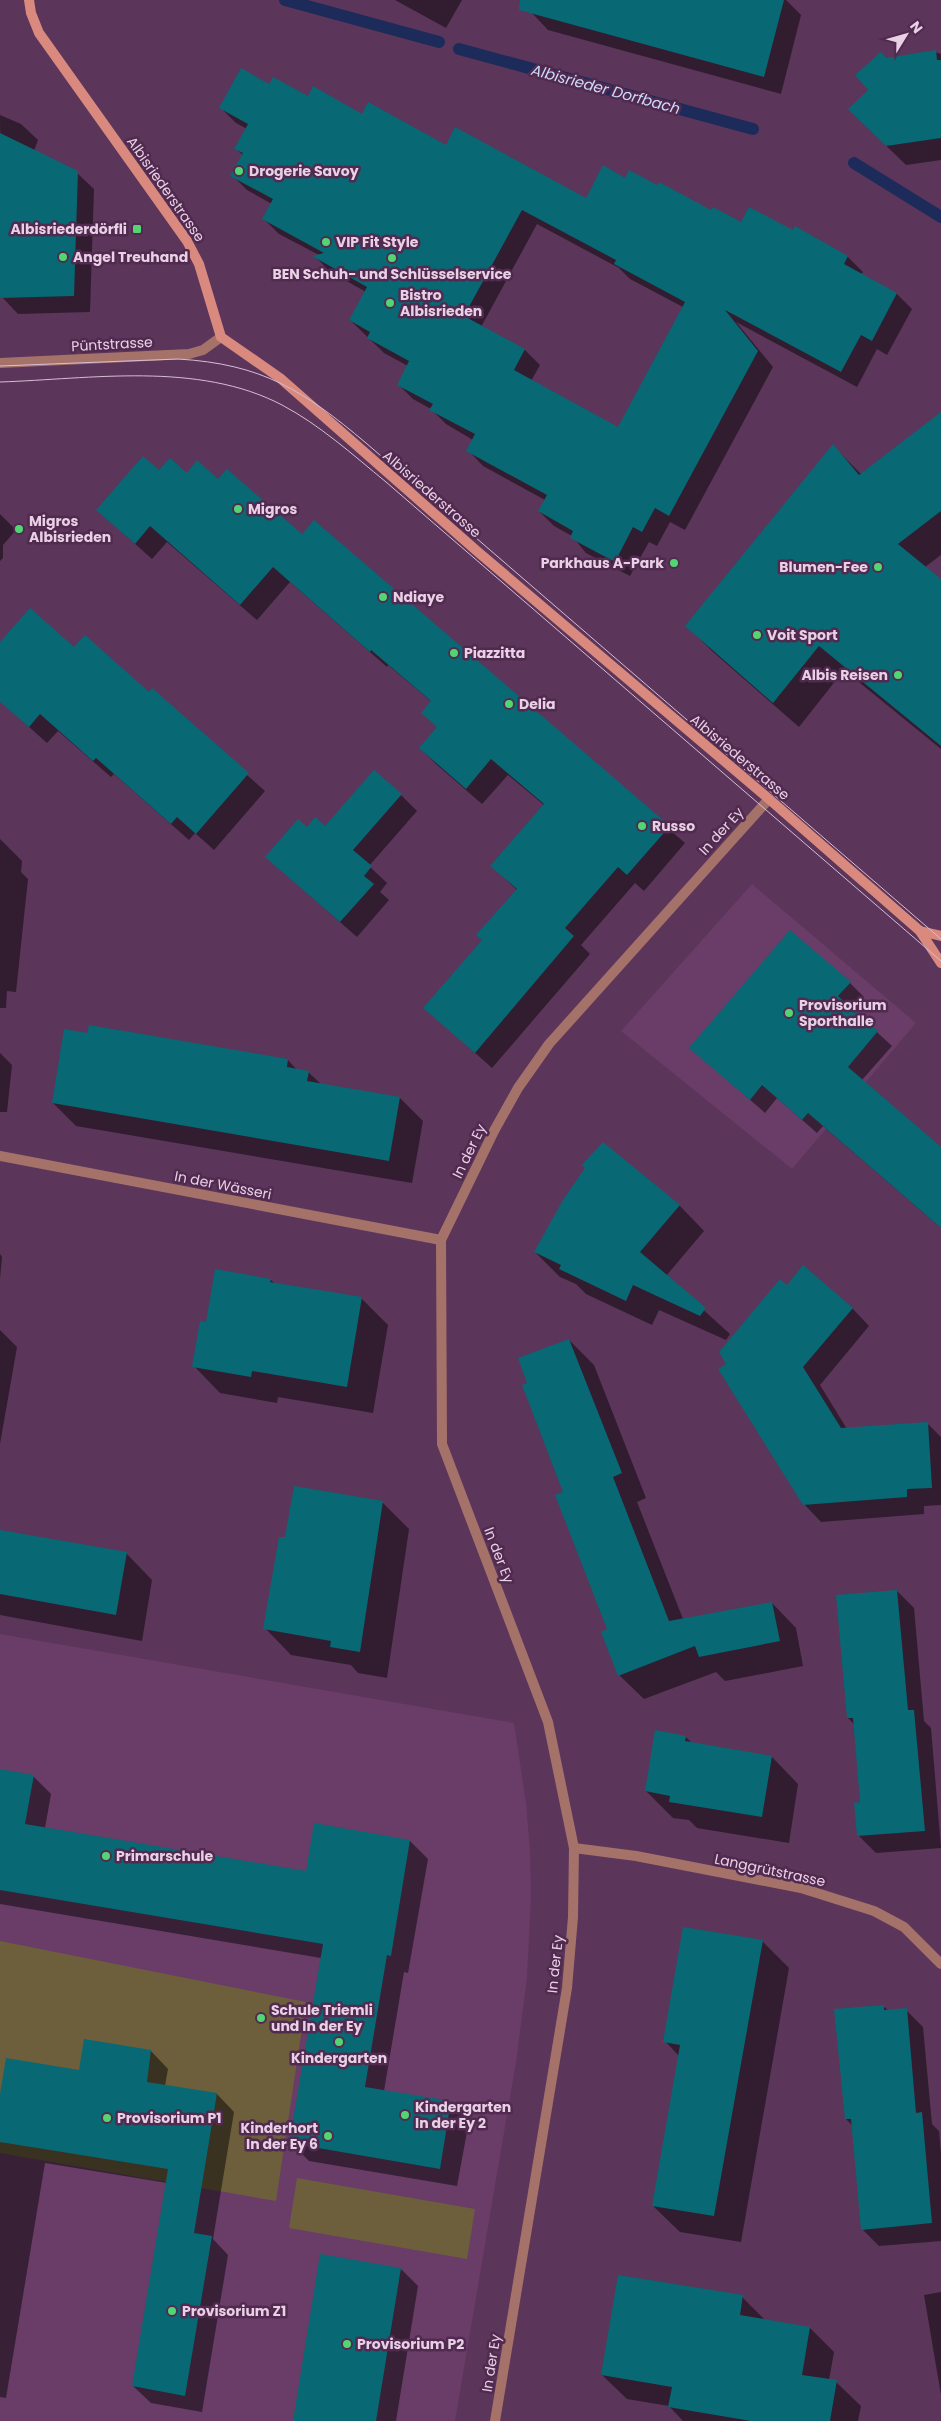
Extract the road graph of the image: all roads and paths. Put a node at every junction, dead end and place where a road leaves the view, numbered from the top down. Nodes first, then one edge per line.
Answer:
1 (29, 0) edge
2 (221, 337) junction
3 (0, 363) edge
4 (769, 799) junction
5 (920, 931) junction
6 (941, 936) edge
7 (941, 963) edge
8 (0, 1156) edge
9 (441, 1240) junction
10 (574, 1848) junction
11 (941, 1964) edge
12 (495, 2421) edge

1 - 2 main road, Albisriederstrasse
2 - 3 street, Püntstrasse
2 - 4 main road, Albisriederstrasse
4 - 5 main road, Albisriederstrasse
4 - 9 street, In der Ey
5 - 6 main road, Albisriederstrasse
5 - 7 main road, Albisriederstrasse
8 - 9 street, In der Wässeri
9 - 10 street, In der Ey
10 - 11 street, Langgrütstrasse
10 - 12 street, In der Ey

